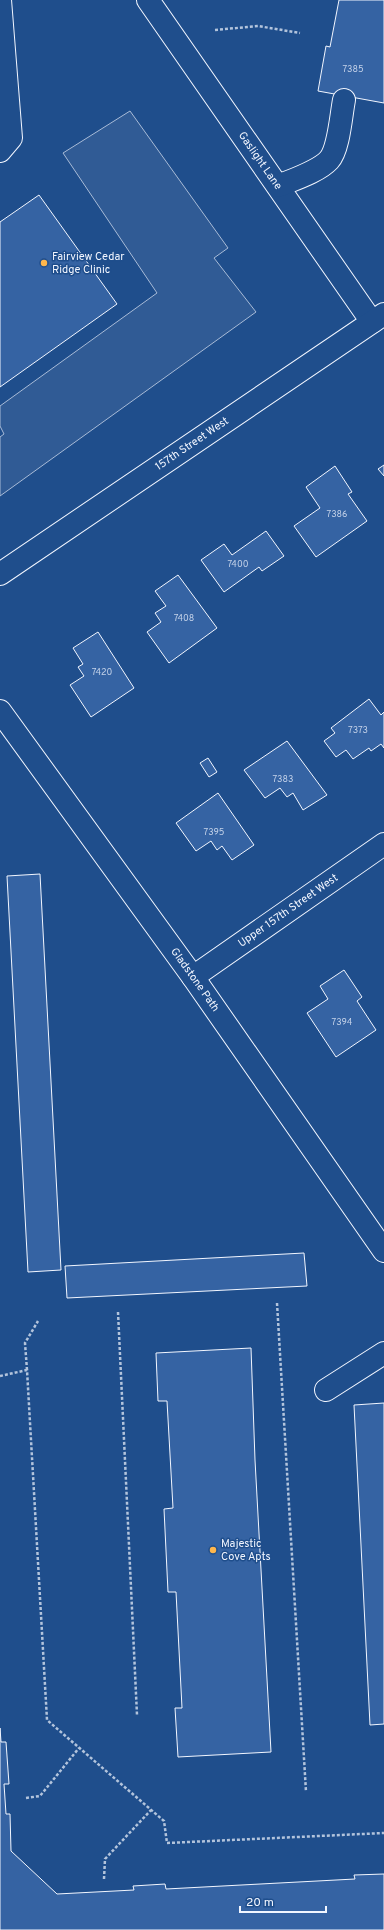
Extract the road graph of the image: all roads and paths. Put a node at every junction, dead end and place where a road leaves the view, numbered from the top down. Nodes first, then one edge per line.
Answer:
1 (0, 0) edge
2 (148, 0) edge
3 (215, 30) dead end
4 (300, 33) dead end
5 (344, 100) dead end
6 (0, 151) edge
7 (278, 186) junction
8 (378, 318) edge
9 (0, 574) edge
10 (0, 712) edge
11 (384, 844) edge
12 (193, 977) junction
13 (384, 1251) edge
14 (278, 1303) dead end
15 (118, 1312) dead end
16 (38, 1321) dead end
17 (384, 1353) edge
18 (26, 1370) junction
19 (0, 1376) edge
20 (326, 1390) dead end
21 (137, 1715) dead end
22 (79, 1748) junction
23 (306, 1792) dead end
24 (26, 1798) dead end
25 (150, 1810) junction
26 (384, 1833) edge
27 (104, 1879) dead end

1 - 6 street
2 - 7 street, Gaslight Lane
3 - 4 path
5 - 7 street
7 - 8 street, Gaslight Lane
8 - 9 street, 157th Street West
10 - 12 street, Gladstone Path
11 - 12 street, Upper 157th Street West
12 - 13 street, Gladstone Path
14 - 23 path
15 - 21 path
16 - 18 path
17 - 20 street
18 - 19 path
18 - 22 path
22 - 24 path
22 - 25 path
25 - 26 path
25 - 27 path

